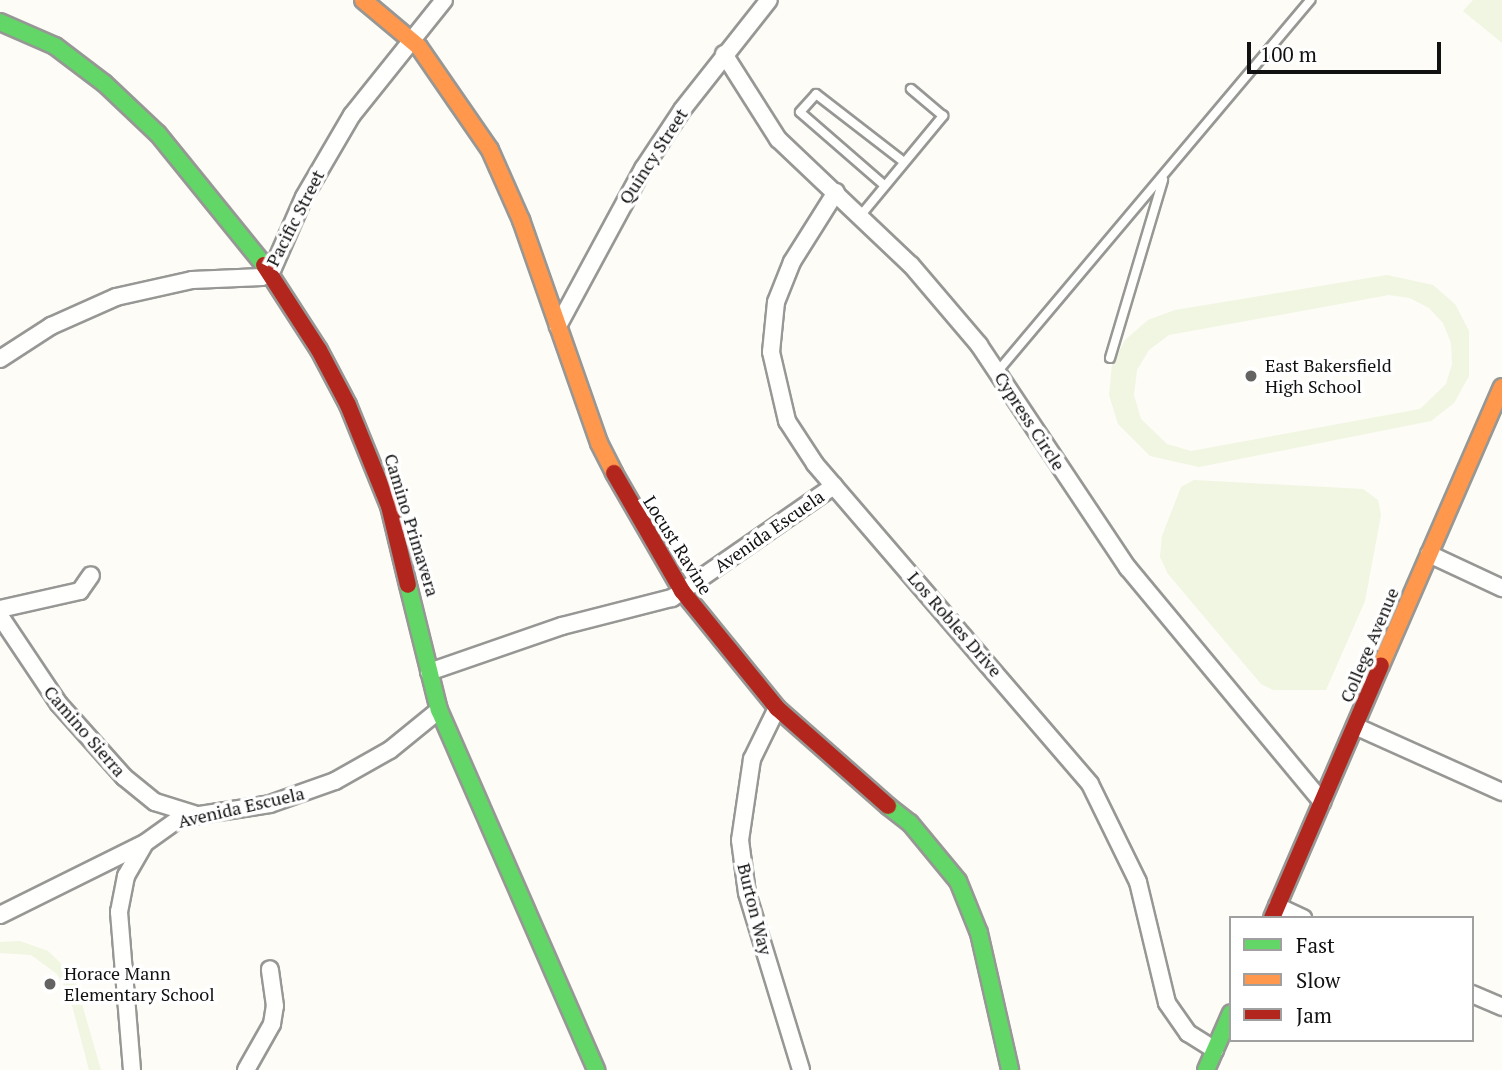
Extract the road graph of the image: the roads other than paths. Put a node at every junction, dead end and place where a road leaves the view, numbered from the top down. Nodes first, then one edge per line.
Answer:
1 (363, 0) edge
2 (444, 0) edge
3 (769, 0) edge
4 (1310, 0) edge
5 (0, 22) edge
6 (410, 39) junction
7 (724, 54) junction
8 (911, 89) dead end
9 (904, 162) junction
10 (1163, 177) junction
11 (884, 184) junction
12 (836, 192) junction
13 (861, 215) junction
14 (269, 272) junction
15 (558, 326) junction
16 (1111, 358) dead end
17 (0, 359) edge
18 (998, 371) junction
19 (1502, 387) edge
20 (834, 486) junction
21 (1429, 554) junction
22 (91, 575) dead end
23 (1502, 588) edge
24 (682, 591) junction
25 (0, 609) edge
26 (0, 617) edge
27 (429, 672) junction
28 (777, 708) junction
29 (439, 710) junction
30 (1355, 726) junction
31 (1502, 792) edge
32 (1322, 802) junction
33 (196, 814) junction
34 (145, 843) junction
35 (1274, 912) edge
36 (0, 915) edge
37 (1293, 916) edge
38 (270, 969) dead end
39 (1474, 994) edge
40 (1502, 1007) edge
41 (1229, 1018) edge
42 (1215, 1050) junction
43 (132, 1070) edge
44 (246, 1070) edge
45 (596, 1070) edge
46 (801, 1070) edge
47 (1010, 1070) edge
48 (1206, 1070) edge

1 - 6 street, Locust Ravine
2 - 6 street, Pacific Street
3 - 7 street, Quincy Street
4 - 10 lane
5 - 14 street, Camino Primavera
6 - 14 street, Pacific Street
6 - 15 street, Locust Ravine
7 - 12 street, Cypress Circle
7 - 15 street, Quincy Street
8 - 9 lane
9 - 11 lane
9 - 11 lane
10 - 16 lane
10 - 18 lane
11 - 13 lane
12 - 13 street, Cypress Circle
12 - 20 street, Los Robles Drive
13 - 18 street, Cypress Circle
14 - 17 street, Pacific Street
14 - 27 street, Camino Primavera
15 - 24 street, Locust Ravine
18 - 32 street, Cypress Circle
19 - 21 street, College Avenue
20 - 24 street, Avenida Escuela
20 - 42 street, Los Robles Drive
21 - 23 street
21 - 30 street, College Avenue
22 - 25 street
24 - 27 street, Avenida Escuela
24 - 28 street, Locust Ravine
26 - 33 street, Camino Sierra
27 - 29 street, Camino Primavera
28 - 46 street, Burton Way
28 - 47 street, Locust Ravine
29 - 33 street, Avenida Escuela
29 - 45 street, Camino Primavera
30 - 31 street
30 - 32 street, College Avenue
32 - 35 street, College Avenue
33 - 34 street, Avenida Escuela
34 - 36 street, Avenida Escuela
34 - 43 street
35 - 37 street
38 - 44 street
39 - 40 street
41 - 42 street
42 - 48 street

